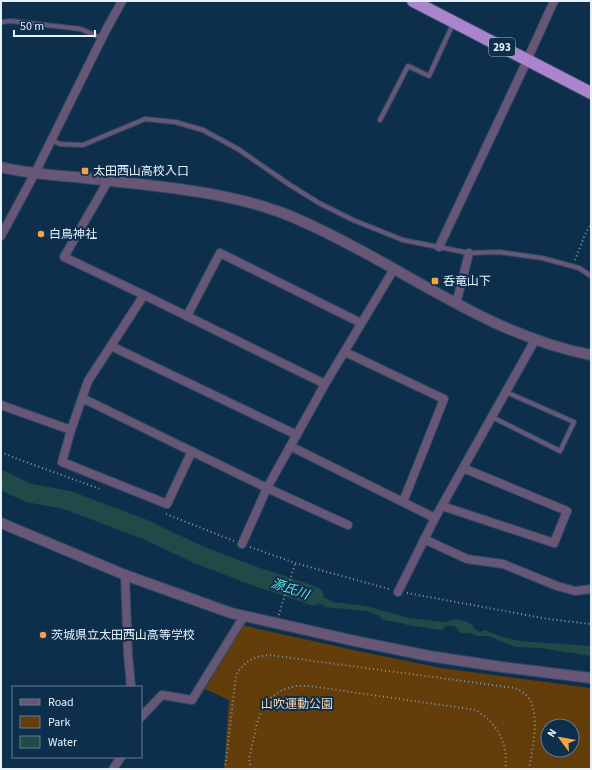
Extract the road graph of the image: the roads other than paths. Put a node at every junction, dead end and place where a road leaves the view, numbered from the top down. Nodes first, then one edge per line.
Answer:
1 (122, 1) edge
2 (413, 1) edge
3 (554, 1) edge
4 (454, 21) junction
5 (1, 22) edge
6 (102, 38) junction
7 (527, 60) junction
8 (591, 93) edge
9 (380, 120) dead end
10 (51, 140) junction
11 (1, 166) edge
12 (35, 173) junction
13 (108, 181) junction
14 (1, 236) edge
15 (439, 247) junction
16 (469, 253) junction
17 (394, 269) junction
18 (591, 276) edge
19 (144, 295) junction
20 (456, 304) junction
21 (187, 316) junction
22 (361, 323) junction
23 (535, 340) junction
24 (111, 346) junction
25 (345, 352) junction
26 (591, 355) edge
27 (325, 384) junction
28 (506, 392) junction
29 (82, 398) junction
30 (1, 405) edge
31 (492, 417) junction
32 (71, 430) junction
33 (297, 435) junction
34 (290, 446) junction
35 (192, 452) junction
36 (464, 468) junction
37 (266, 488) junction
38 (403, 502) junction
39 (442, 506) junction
40 (435, 518) junction
41 (1, 523) edge
42 (348, 525) dead end
43 (424, 539) junction
44 (242, 544) road end
45 (125, 574) junction
46 (591, 589) edge
47 (398, 592) road end
48 (244, 616) junction
49 (591, 678) edge
50 (131, 686) edge
51 (142, 716) edge
52 (120, 758) edge
53 (113, 769) edge

1 - 6 street
2 - 4 highway, 293
3 - 7 street
4 - 7 highway, 293
4 - 9 lane
5 - 6 lane
6 - 10 street
7 - 8 highway, 293
7 - 15 street
10 - 12 street
10 - 15 lane
11 - 12 street
12 - 13 street
12 - 14 street
13 - 17 street
13 - 19 street
15 - 16 lane
16 - 18 lane
16 - 20 street
17 - 20 street
17 - 22 street
19 - 21 street
19 - 24 street
20 - 23 street
21 - 22 street
21 - 27 street
22 - 25 street
23 - 26 street
23 - 28 street
24 - 29 street
24 - 33 street
25 - 27 street
25 - 38 street
27 - 33 street
28 - 31 street
28 - 31 lane
29 - 32 street
29 - 35 street
30 - 32 street
31 - 36 street
32 - 35 street
33 - 34 street
34 - 37 street
34 - 38 street
35 - 37 street
36 - 39 street
36 - 39 street
37 - 42 street
37 - 44 street
38 - 40 street
39 - 40 street
40 - 43 street
41 - 45 street
43 - 46 street
43 - 47 street
45 - 48 street
45 - 50 street
48 - 49 street
48 - 51 street
52 - 53 street

